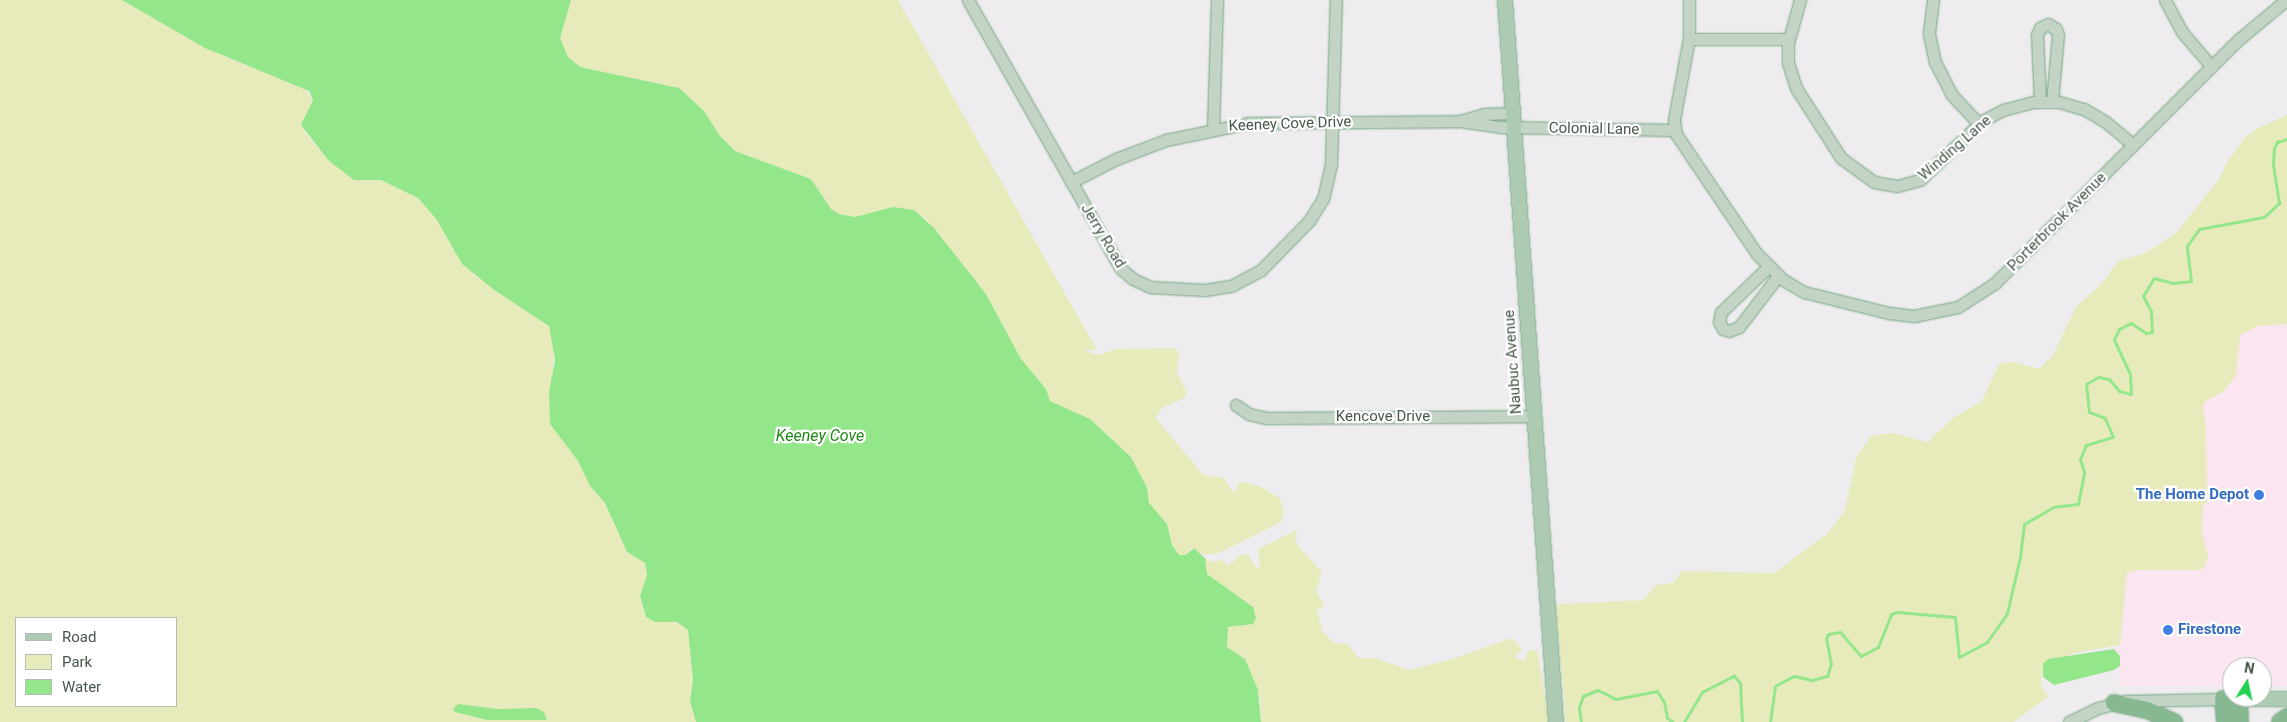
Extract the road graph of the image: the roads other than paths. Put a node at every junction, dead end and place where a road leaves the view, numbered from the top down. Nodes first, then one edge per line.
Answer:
1 (968, 0) edge
2 (1217, 0) edge
3 (1336, 0) edge
4 (1505, 0) edge
5 (1690, 0) edge
6 (1800, 0) edge
7 (1933, 0) edge
8 (2165, 0) edge
9 (2286, 0) edge
10 (1689, 39) junction
11 (1789, 40) junction
12 (2211, 66) junction
13 (2046, 101) junction
14 (1513, 112) junction
15 (1332, 121) junction
16 (1460, 121) junction
17 (1978, 124) junction
18 (1514, 127) junction
19 (1213, 128) junction
20 (1675, 130) junction
21 (2133, 145) junction
22 (1071, 182) junction
23 (1768, 267) junction
24 (1778, 276) junction
25 (1236, 405) dead end
26 (1533, 416) junction
27 (2272, 699) edge
28 (2287, 699) edge
29 (2222, 700) edge
30 (2114, 703) junction
31 (2229, 707) edge
32 (2234, 707) edge
33 (2287, 717) edge
34 (1556, 722) edge
35 (2069, 722) edge
36 (2174, 722) edge
37 (2225, 722) edge
38 (2240, 722) edge
39 (2280, 722) edge

1 - 22 street, Jerry Road
2 - 19 street
3 - 15 street, Jerry Road
4 - 14 main road, Naubuc Avenue
5 - 10 street
6 - 11 street, Winding Lane
7 - 17 street
8 - 12 street
9 - 12 street, Porterbrook Avenue
10 - 11 street
10 - 20 street
11 - 17 street, Winding Lane
12 - 21 street, Porterbrook Avenue
13 - 13 street
13 - 17 street, Winding Lane
13 - 21 street
14 - 16 street, Keeney Cove Drive
14 - 18 main road, Naubuc Avenue
15 - 16 street, Keeney Cove Drive
15 - 19 street, Keeney Cove Drive
15 - 22 street, Jerry Road
16 - 18 street, Keeney Cove Drive
18 - 20 street, Colonial Lane
18 - 26 main road, Naubuc Avenue
19 - 22 street, Keeney Cove Drive
20 - 23 street, Porterbrook Avenue
21 - 24 street, Porterbrook Avenue
23 - 24 street, Porterbrook Avenue
23 - 24 street
25 - 26 street, Kencove Drive
26 - 34 main road, Naubuc Avenue
27 - 28 main road
29 - 30 street
30 - 35 street
30 - 36 highway
31 - 37 highway
32 - 38 highway
33 - 39 highway

